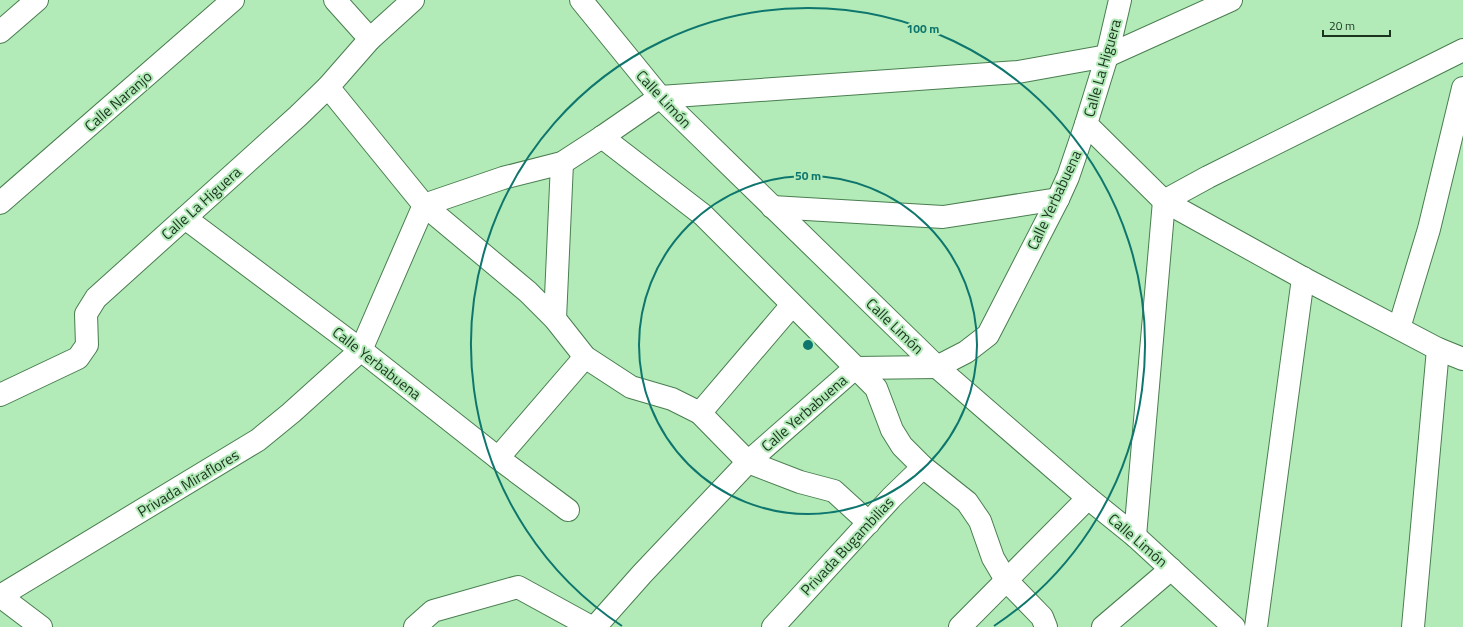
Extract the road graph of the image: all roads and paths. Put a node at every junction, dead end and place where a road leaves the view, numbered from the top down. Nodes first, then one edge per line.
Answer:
1 (37, 0) edge
2 (234, 0) edge
3 (334, 0) edge
4 (413, 0) edge
5 (581, 0) edge
6 (1120, 0) edge
7 (1231, 0) edge
8 (0, 32) edge
9 (370, 39) junction
10 (1463, 50) edge
11 (1107, 56) junction
12 (328, 87) junction
13 (1463, 88) edge
14 (660, 97) junction
15 (1086, 124) junction
16 (602, 137) junction
17 (562, 163) junction
18 (1058, 199) junction
19 (1164, 201) junction
20 (1, 202) edge
21 (424, 205) junction
22 (772, 207) junction
23 (185, 218) junction
24 (1302, 278) junction
25 (792, 305) junction
26 (555, 319) junction
27 (1399, 328) junction
28 (1438, 349) junction
29 (361, 350) junction
30 (585, 357) junction
31 (1463, 359) edge
32 (937, 367) junction
33 (855, 368) junction
34 (0, 395) edge
35 (700, 413) junction
36 (498, 458) junction
37 (748, 462) junction
38 (923, 467) junction
39 (1088, 498) junction
40 (568, 510) dead end
41 (869, 523) junction
42 (1135, 536) junction
43 (1171, 569) junction
44 (1006, 580) junction
45 (0, 596) edge
46 (41, 627) edge
47 (415, 627) edge
48 (592, 627) edge
49 (595, 627) edge
50 (772, 627) edge
51 (960, 627) edge
52 (1046, 627) edge
53 (1103, 627) edge
54 (1234, 627) edge
55 (1256, 627) edge
56 (1413, 627) edge

1 - 8 street
2 - 20 street, Calle Naranjo
3 - 9 street
4 - 9 street, Calle La Higuera
5 - 14 street, Calle Limón
6 - 11 street, Calle La Higuera
7 - 11 street
9 - 12 street, Calle La Higuera
10 - 19 street
11 - 14 street
11 - 15 street, Calle La Higuera
12 - 21 street
12 - 23 street, Calle La Higuera
13 - 27 street
14 - 16 street
14 - 22 street, Calle Limón
15 - 18 street, Calle Yerbabuena
15 - 19 street, Calle La Higuera
16 - 17 street
16 - 25 street
17 - 21 street
17 - 26 street
18 - 22 street
18 - 32 street, Calle Yerbabuena
19 - 24 street, Calle La Higuera
19 - 42 street
21 - 26 street
21 - 29 street
22 - 32 street, Calle Limón
23 - 29 street, Calle Yerbabuena
23 - 34 street, Calle La Higuera
24 - 27 street, Calle La Higuera
24 - 55 street
25 - 33 street
25 - 35 street
26 - 30 street
27 - 28 street, Calle La Higuera
28 - 31 street, Calle La Higuera
28 - 56 street
29 - 36 street, Calle Yerbabuena
29 - 45 street, Privada Miraflores
30 - 35 street
30 - 36 street
32 - 33 street, Calle Yerbabuena
32 - 39 street, Calle Limón
33 - 37 street, Calle Yerbabuena
33 - 38 street
35 - 37 street
36 - 40 street, Calle Yerbabuena
37 - 41 street
37 - 49 street, Calle Yerbabuena
38 - 41 street, Privada Bugambilias
38 - 44 street
39 - 42 street, Calle Limón
39 - 44 street
41 - 50 street, Privada Bugambilias
42 - 43 street, Calle Limón
43 - 53 street
43 - 54 street, Calle Limón
44 - 51 street
44 - 52 street
45 - 46 street
47 - 48 street

